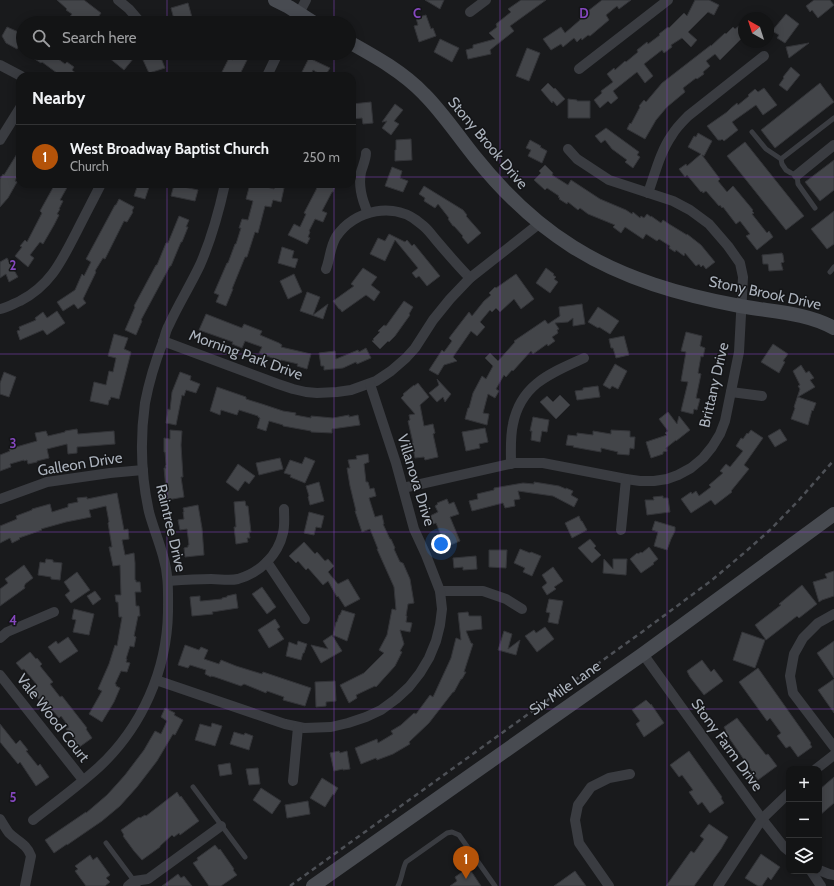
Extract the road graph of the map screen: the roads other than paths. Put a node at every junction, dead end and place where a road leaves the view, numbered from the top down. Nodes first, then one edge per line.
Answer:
1 (118, 0) edge
2 (275, 0) edge
3 (306, 0) edge
4 (486, 0) edge
5 (668, 0) edge
6 (470, 12) dead end
7 (135, 16) edge
8 (295, 16) edge
9 (298, 16) edge
10 (356, 46) edge
11 (764, 56) dead end
12 (275, 60) edge
13 (0, 65) edge
14 (579, 69) dead end
15 (269, 72) edge
16 (16, 73) edge
17 (16, 114) edge
18 (834, 118) edge
19 (752, 132) dead end
20 (0, 140) edge
21 (834, 145) edge
22 (568, 149) dead end
23 (366, 153) dead end
24 (780, 158) junction
25 (797, 175) junction
26 (99, 188) edge
27 (224, 188) edge
28 (648, 194) junction
29 (815, 208) dead end
30 (368, 213) junction
31 (540, 223) junction
32 (834, 267) edge
33 (326, 269) dead end
34 (830, 272) dead end
35 (470, 278) junction
36 (741, 306) junction
37 (0, 309) edge
38 (834, 328) edge
39 (163, 341) junction
40 (584, 358) dead end
41 (370, 384) junction
42 (731, 392) junction
43 (762, 396) dead end
44 (511, 464) junction
45 (142, 470) junction
46 (626, 479) junction
47 (403, 488) junction
48 (0, 499) edge
49 (284, 509) dead end
50 (834, 514) edge
51 (621, 530) dead end
52 (267, 562) junction
53 (168, 581) junction
54 (440, 591) junction
55 (522, 609) dead end
56 (54, 612) dead end
57 (834, 614) edge
58 (305, 619) dead end
59 (0, 638) edge
60 (643, 654) junction
61 (0, 675) edge
62 (156, 680) junction
63 (298, 727) junction
64 (834, 747) edge
65 (834, 755) edge
66 (820, 766) edge
67 (630, 774) dead end
68 (82, 780) junction
69 (293, 781) dead end
70 (193, 787) dead end
71 (786, 796) edge
72 (0, 819) edge
73 (762, 819) junction
74 (33, 820) dead end
75 (222, 826) junction
76 (106, 843) dead end
77 (786, 849) edge
78 (245, 857) dead end
79 (822, 871) edge
80 (813, 874) edge
81 (834, 876) edge
82 (133, 884) edge
83 (321, 884) edge
84 (25, 886) edge
85 (398, 886) edge
86 (495, 886) edge
87 (609, 886) edge
88 (718, 886) edge
89 (821, 886) edge
90 (825, 886) edge

1 - 7 street
2 - 8 street
3 - 9 street
4 - 6 street
5 - 14 street
10 - 31 street, Stony Brook Drive
11 - 28 street
12 - 15 street
13 - 16 street
17 - 20 street
18 - 24 lane
19 - 24 lane
21 - 25 street
22 - 28 street, Brittany Drive
23 - 30 street
24 - 25 lane
25 - 29 lane
26 - 37 street
27 - 39 street, Raintree Drive
28 - 36 street, Brittany Drive
30 - 33 street
30 - 35 street
31 - 35 street, Morning Park Drive
31 - 36 street, Stony Brook Drive
32 - 34 lane
35 - 41 street, Morning Park Drive
36 - 38 street, Stony Brook Drive
36 - 42 street, Brittany Drive
39 - 41 street, Morning Park Drive
39 - 45 street, Raintree Drive
40 - 44 street
41 - 47 street, Villanova Drive
42 - 43 street
42 - 46 street, Brittany Drive
44 - 46 street, Brittany Drive
44 - 47 street, Brittany Drive
45 - 48 street, Galleon Drive
45 - 53 street, Raintree Drive
46 - 51 street
47 - 54 street, Villanova Drive
49 - 52 street
50 - 60 street, Six Mile Lane
52 - 53 street
52 - 58 street
53 - 62 street, Raintree Drive
54 - 55 street
54 - 63 street, Villanova Drive
56 - 59 street
57 - 64 street
60 - 73 street, Stony Farm Drive
60 - 83 street, Six Mile Lane
61 - 68 street, Vale Wood Court
62 - 63 street, Villanova Drive
62 - 68 street, Raintree Drive
63 - 69 street
65 - 66 street
67 - 87 street
68 - 74 street, Raintree Drive
70 - 75 lane
71 - 73 street
72 - 84 street
73 - 77 street, Stony Farm Drive
73 - 88 street
75 - 78 lane
75 - 82 street
76 - 82 lane
79 - 81 street
80 - 89 street
81 - 90 street
85 - 86 lane

